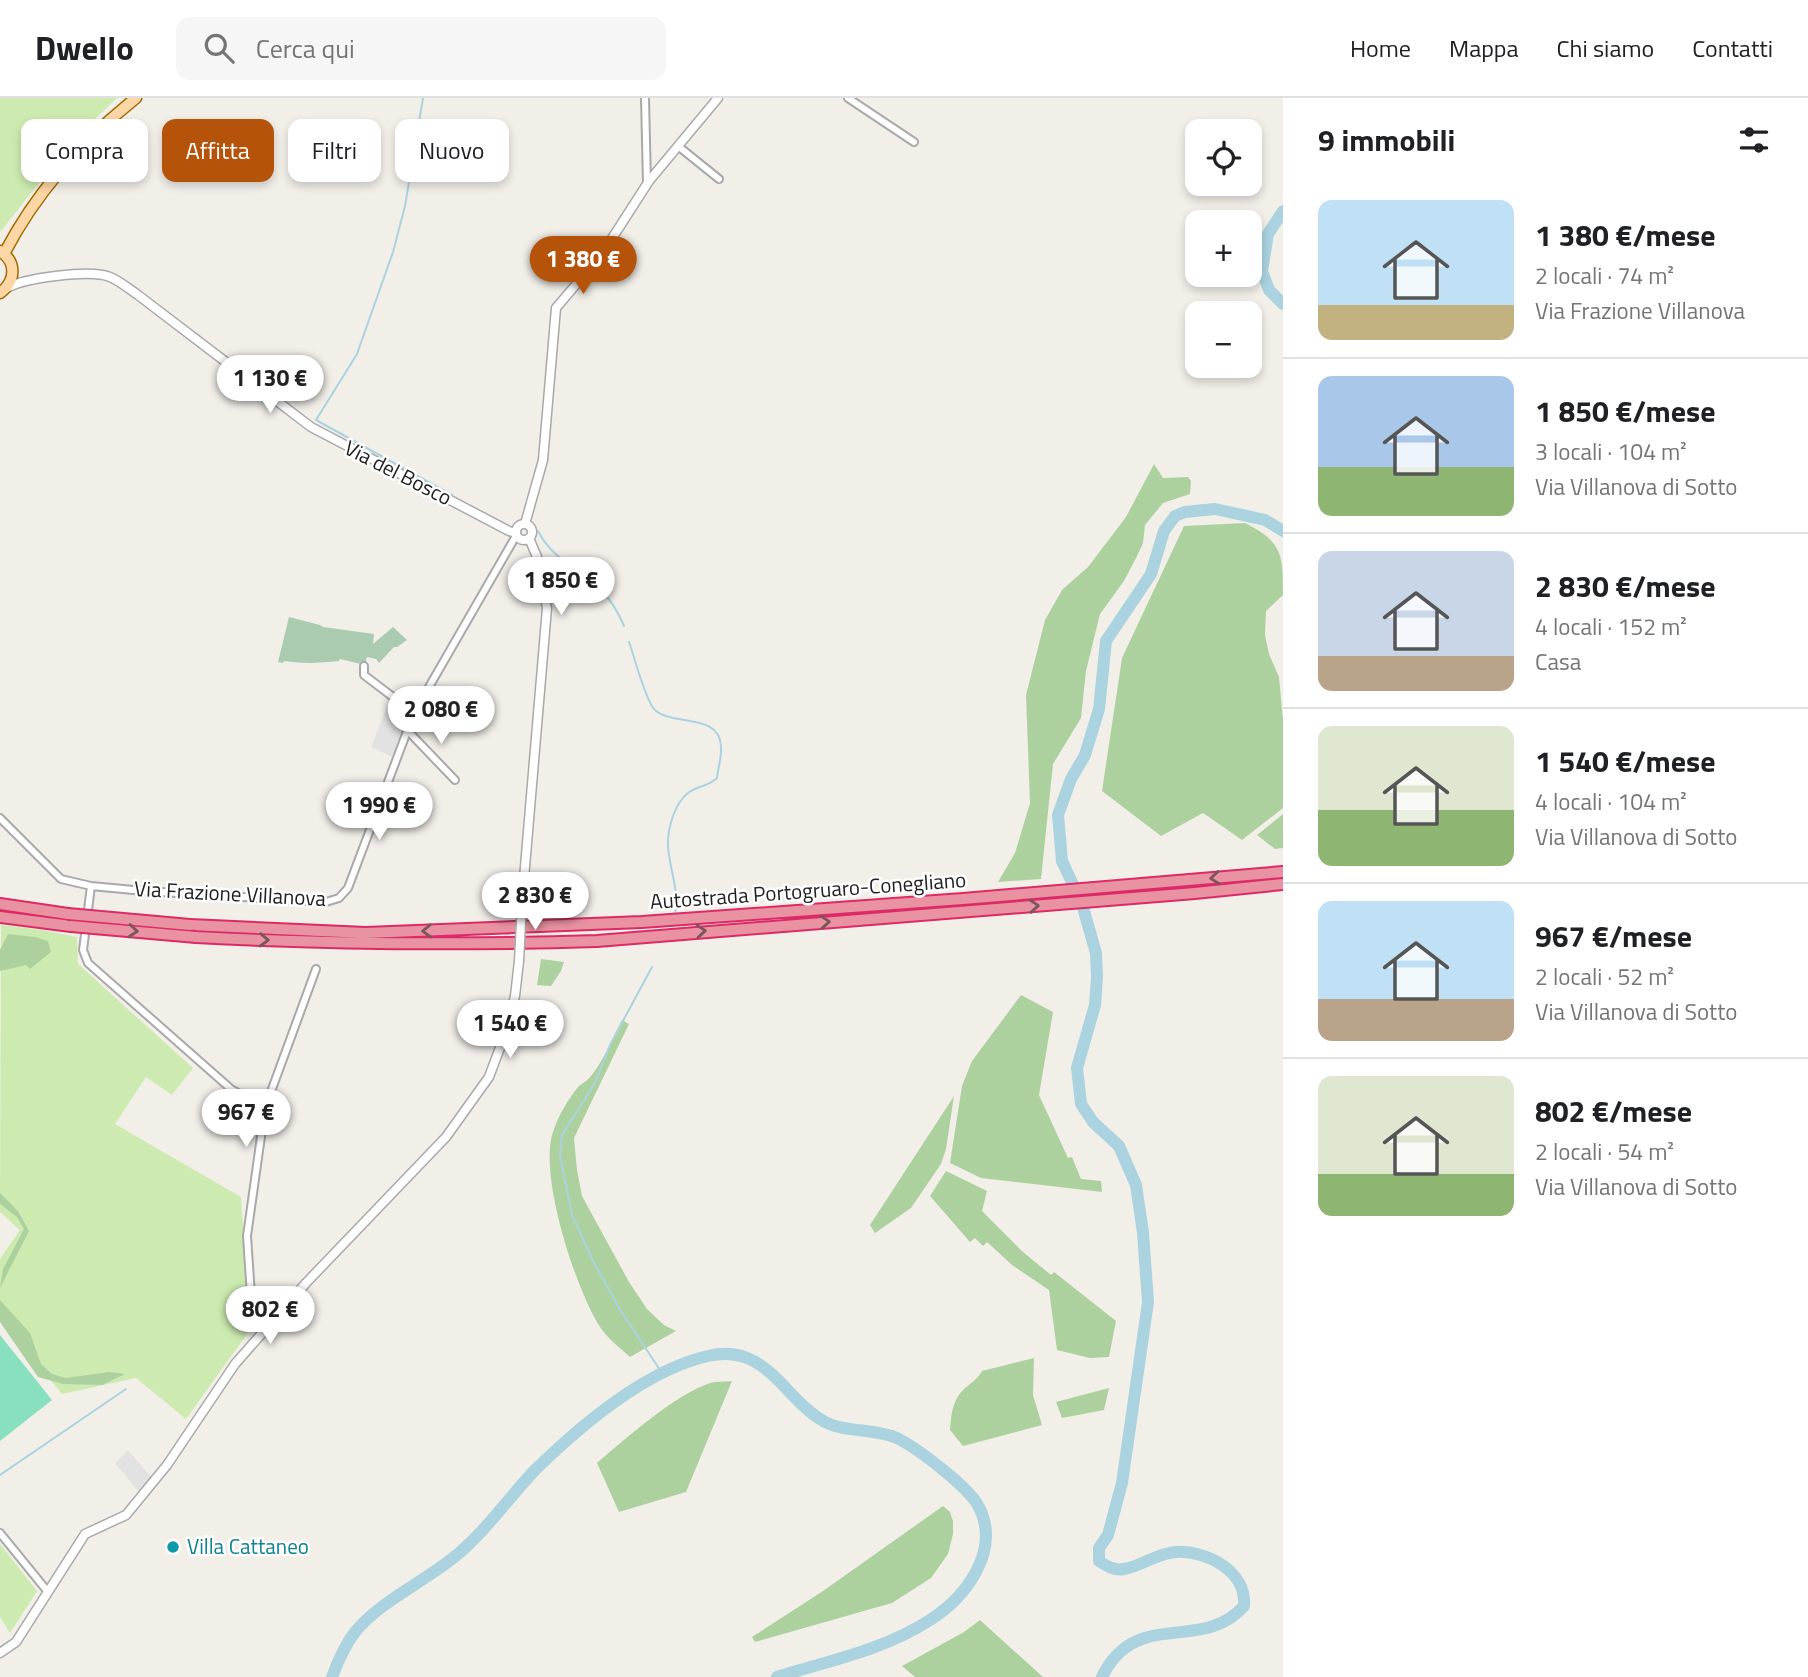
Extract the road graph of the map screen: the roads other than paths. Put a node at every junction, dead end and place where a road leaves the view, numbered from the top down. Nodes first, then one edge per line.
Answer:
1 (136, 98) edge
2 (645, 98) edge
3 (718, 98) edge
4 (848, 98) edge
5 (914, 142) dead end
6 (678, 146) junction
7 (719, 179) dead end
8 (647, 184) junction
9 (1, 251) edge
10 (13, 270) junction
11 (33, 281) junction
12 (3, 290) edge
13 (525, 524) junction
14 (516, 533) junction
15 (529, 538) junction
16 (364, 666) dead end
17 (414, 713) junction
18 (407, 730) junction
19 (455, 780) dead end
20 (0, 818) edge
21 (1283, 872) edge
22 (1283, 884) edge
23 (91, 886) junction
24 (0, 902) edge
25 (964, 905) junction
26 (0, 917) edge
27 (69, 920) junction
28 (0, 922) edge
29 (42, 922) junction
30 (316, 969) dead end
31 (265, 1108) junction
32 (264, 1331) junction
33 (0, 1533) edge
34 (48, 1592) junction
35 (0, 1653) edge

1 - 9 main road
2 - 8 street
3 - 6 street
4 - 5 street
6 - 7 street
6 - 8 street
8 - 13 street
9 - 10 main road
10 - 11 street
10 - 12 main road
11 - 12 street, Via del Bosco
11 - 14 street, Via del Bosco
13 - 14 street
13 - 15 street
14 - 15 street
14 - 17 street, Via Frazione Villanova
15 - 32 street, bridge
16 - 17 street
17 - 18 street, Via Frazione Villanova
18 - 19 street
18 - 23 street, Via Frazione Villanova
20 - 23 street
21 -> 25 highway, Autostrada Portogruaro-Conegliano
25 -> 22 highway, Autostrada Portogruaro-Conegliano
23 - 31 street
24 - 27 highway, Autostrada Portogruaro-Conegliano
25 -> 27 highway, Autostrada Portogruaro-Conegliano, bridge
27 -> 25 highway, Autostrada Portogruaro-Conegliano, bridge
26 - 29 highway, Autostrada Portogruaro-Conegliano
27 - 29 highway, Autostrada Portogruaro-Conegliano
28 - 29 highway
30 - 31 street
31 - 32 street
32 - 34 street
33 - 34 street
34 - 35 street

